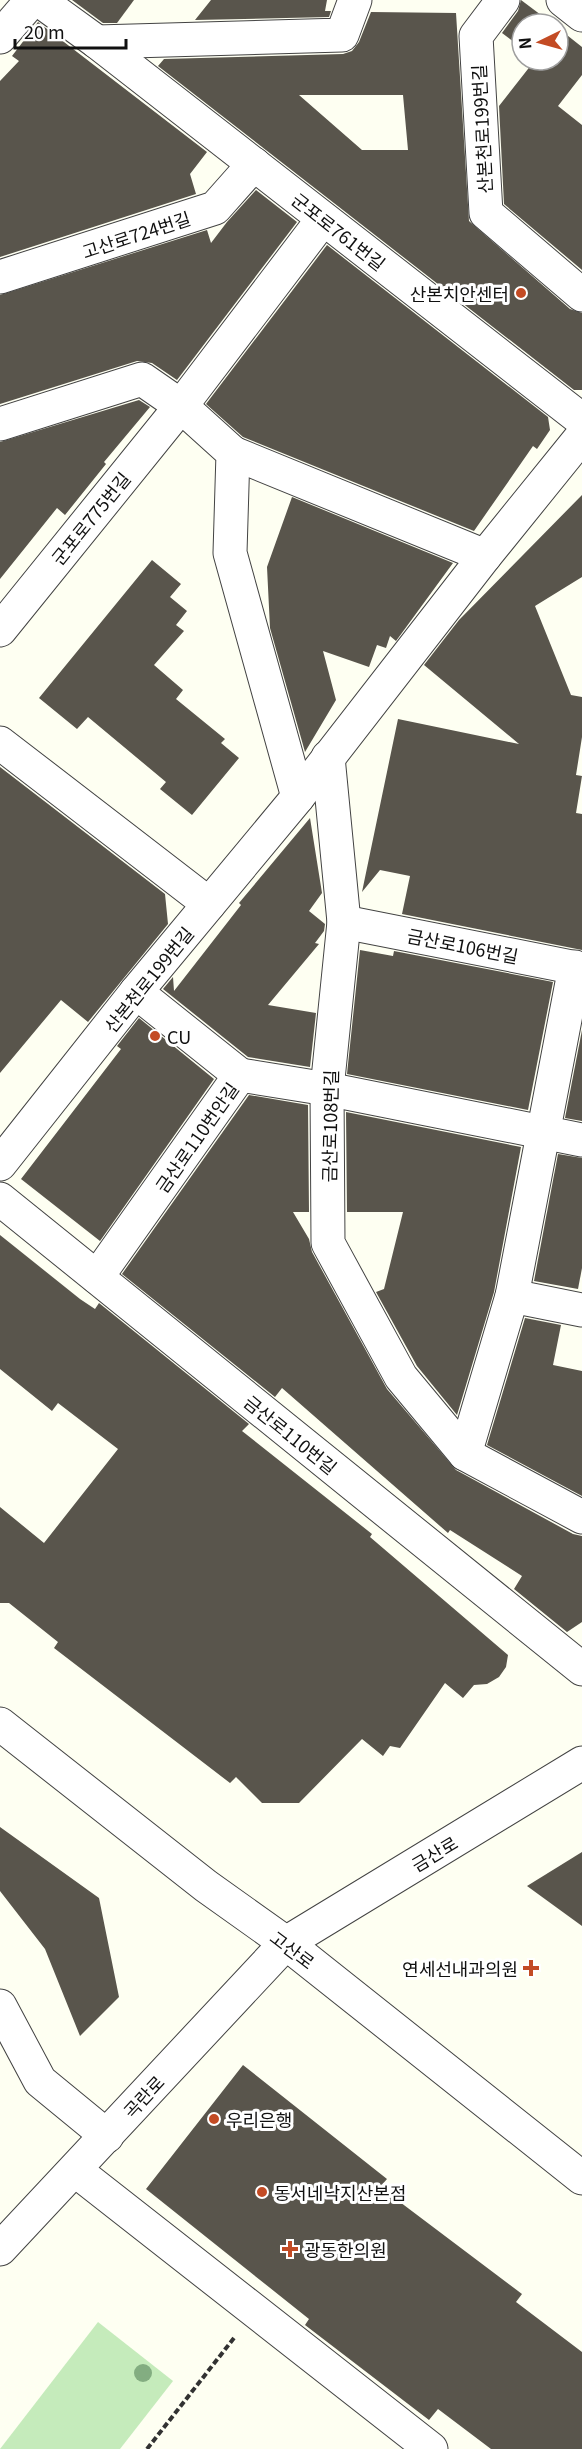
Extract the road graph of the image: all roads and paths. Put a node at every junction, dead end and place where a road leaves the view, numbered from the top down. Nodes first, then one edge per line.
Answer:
1 (32, 0) edge
2 (39, 0) edge
3 (355, 0) edge
4 (503, 0) edge
5 (563, 0) edge
6 (582, 15) edge
7 (0, 37) edge
8 (97, 42) junction
9 (254, 164) junction
10 (323, 219) junction
11 (0, 277) edge
12 (582, 295) edge
13 (181, 406) junction
14 (582, 420) edge
15 (0, 424) edge
16 (582, 436) edge
17 (233, 453) junction
18 (484, 556) junction
19 (0, 630) edge
20 (0, 743) edge
21 (328, 757) junction
22 (298, 796) junction
23 (209, 904) junction
24 (344, 922) junction
25 (578, 968) edge
26 (136, 992) junction
27 (240, 1075) junction
28 (327, 1089) junction
29 (544, 1133) junction
30 (582, 1140) edge
31 (0, 1164) edge
32 (0, 1199) edge
33 (97, 1277) junction
34 (512, 1296) junction
35 (582, 1310) edge
36 (465, 1454) junction
37 (582, 1517) edge
38 (582, 1669) edge
39 (0, 1724) edge
40 (582, 1763) edge
41 (286, 1943) junction
42 (0, 2006) edge
43 (107, 2136) junction
44 (75, 2170) junction
45 (582, 2178) edge
46 (0, 2249) edge
47 (255, 2311) junction
48 (147, 2449) edge
49 (431, 2449) edge

1 - 7 street
2 - 8 street, 군포로761번길
3 - 8 street
4 - 12 street, 산본천로199번길
5 - 6 street
8 - 9 street, 군포로761번길
9 - 10 street, 군포로761번길
9 - 11 street, 고산로724번길
10 - 13 street, 군포로775번길
10 - 14 street, 군포로761번길
13 - 15 street
13 - 17 street
13 - 19 street, 군포로775번길
16 - 18 street, 산본천로199번길
17 - 18 street
17 - 22 street
18 - 21 street, 산본천로199번길
20 - 23 street
21 - 22 street, 산본천로199번길
21 - 24 street, 금산로108번길
22 - 23 street, 산본천로199번길
23 - 26 street, 산본천로199번길
24 - 25 street, 금산로106번길
24 - 28 street, 금산로108번길
25 - 29 street
26 - 27 street
26 - 31 street, 산본천로199번길
27 - 28 street, 금산로110번안길
27 - 33 street, 금산로110번안길
28 - 29 street, 금산로110번안길
28 - 36 street, 금산로108번길
29 - 30 street, 금산로110번안길
29 - 34 street
32 - 33 street, 금산로110번길
33 - 38 street, 금산로110번길
34 - 35 street
34 - 36 street
36 - 37 street, 금산로108번길
39 - 41 street, 고산로
40 - 41 street, 금산로
41 - 43 street, 곡란로
41 - 45 street, 고산로
42 - 43 street
43 - 44 street, 곡란로
44 - 46 street, 곡란로
44 - 47 street
47 - 48 path
47 - 49 street

